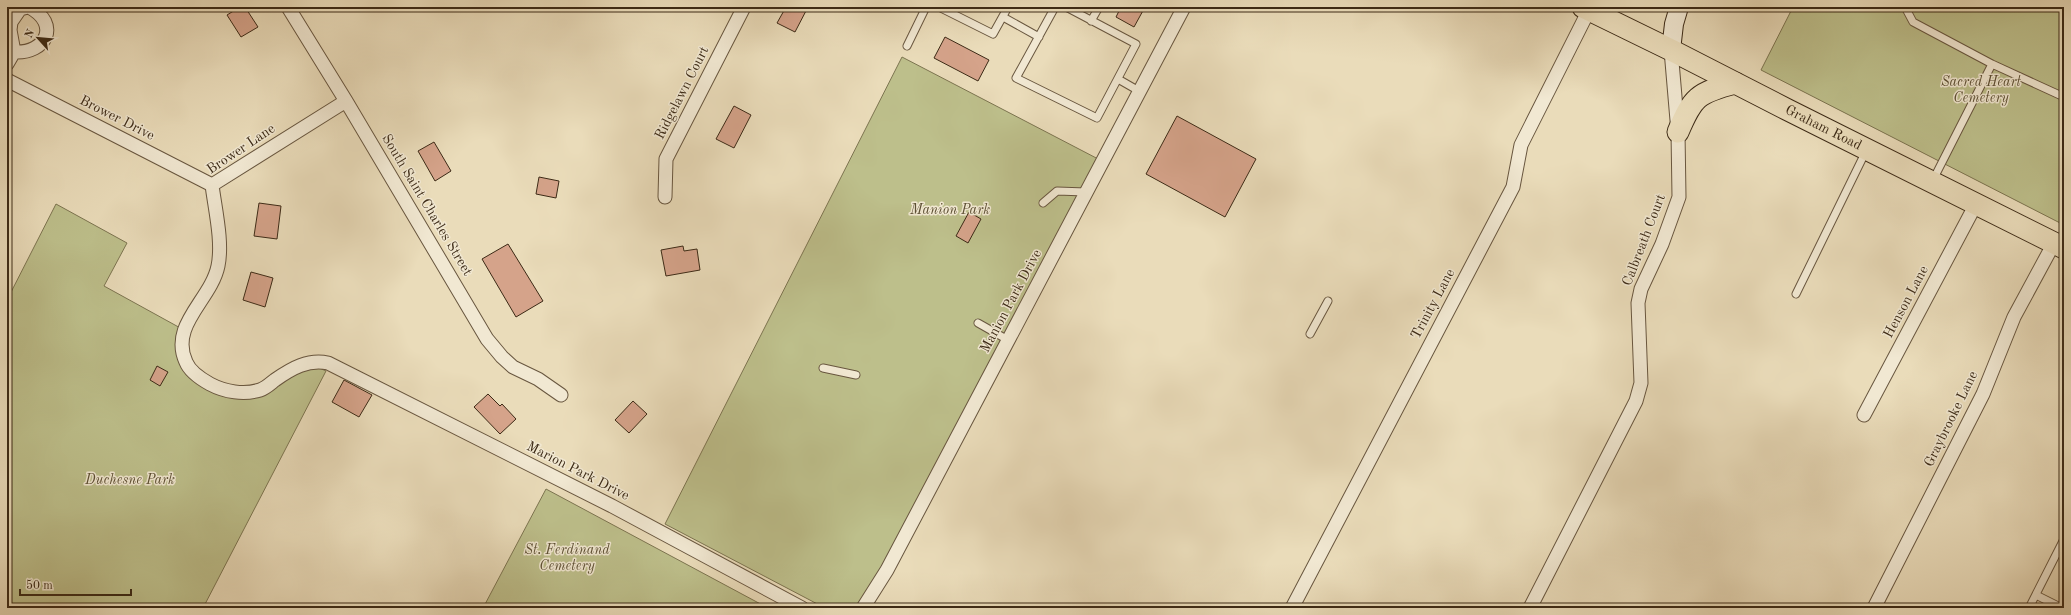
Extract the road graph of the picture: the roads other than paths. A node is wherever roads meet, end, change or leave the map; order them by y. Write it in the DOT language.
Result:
graph roads {
  1 [pos="28,7"];
  2 [pos="288,7"];
  3 [pos="744,7"];
  4 [pos="926,7"];
  5 [pos="939,7"];
  6 [pos="1008,7"];
  7 [pos="1055,7"];
  8 [pos="1066,7"];
  9 [pos="1099,7"];
  10 [pos="1184,7"];
  11 [pos="1679,7"];
  12 [pos="1905,7"];
  13 [pos="1586,8"];
  14 [pos="1003,17"];
  15 [pos="1091,21"];
  16 [pos="1039,37"];
  17 [pos="907,46"];
  18 [pos="1672,50"];
  19 [pos="14,52"];
  20 [pos="7,64"];
  21 [pos="1992,64"];
  22 [pos="1118,79"];
  23 [pos="7,80"];
  24 [pos="1735,83"];
  25 [pos="1140,91"];
  26 [pos="2064,97"];
  27 [pos="346,101"];
  28 [pos="1678,132"];
  29 [pos="1867,149"];
  30 [pos="1932,182"];
  31 [pos="212,185"];
  32 [pos="1086,192"];
  33 [pos="665,198"];
  34 [pos="1043,203"];
  35 [pos="1976,204"];
  36 [pos="2059,246"];
  37 [pos="1796,294"];
  38 [pos="1328,301"];
  39 [pos="978,323"];
  40 [pos="1310,334"];
  41 [pos="1008,340"];
  42 [pos="338,368"];
  43 [pos="823,368"];
  44 [pos="856,375"];
  45 [pos="561,395"];
  46 [pos="1864,415"];
  47 [pos="2064,539"];
  48 [pos="2036,595"];
  49 [pos="802,608"];
  50 [pos="863,608"];
  51 [pos="1292,608"];
  52 [pos="1530,608"];
  53 [pos="1874,608"];
  54 [pos="2029,608"];
  55 [pos="2062,608"];
  1 -- 19 [label="street"];
  1 -- 19 [label="street"];
  2 -- 27 [label="street, South Saint Charles Street"];
  3 -- 33 [label="street, Ridgelawn Court"];
  4 -- 17 [label="lane"];
  5 -- 14 [label="lane"];
  6 -- 14 [label="lane"];
  7 -- 16 [label="lane"];
  8 -- 15 [label="lane"];
  9 -- 15 [label="lane"];
  10 -- 25 [label="street, Manion Park Drive"];
  11 -- 18 [label="street"];
  12 -- 21 [label="lane"];
  13 -- 18 [label="main road, Graham Road"];
  13 -- 51 [label="street, Trinity Lane"];
  14 -- 16 [label="lane"];
  15 -- 22 [label="lane"];
  16 -- 22 [label="lane"];
  18 -- 24 [label="main road, Graham Road"];
  18 -- 28 [label="street, Calbreath Court"];
  19 -- 20 [label="street"];
  21 -- 26 [label="lane"];
  21 -- 30 [label="lane"];
  22 -- 25 [label="lane"];
  23 -- 31 [label="street, Brower Drive"];
  24 -- 28 [label="main road"];
  24 -- 29 [label="main road, Graham Road"];
  25 -- 32 [label="street, Manion Park Drive"];
  27 -- 31 [label="street, Brower Lane"];
  27 -- 45 [label="street, South Saint Charles Street"];
  28 -- 52 [label="street, Calbreath Court"];
  29 -- 30 [label="main road, Graham Road"];
  29 -- 37 [label="lane"];
  30 -- 35 [label="main road, Graham Road"];
  31 -- 42 [label="street, Brower Lane"];
  32 -- 34 [label="lane"];
  32 -- 41 [label="street, Manion Park Drive"];
  35 -- 36 [label="main road, Graham Road"];
  35 -- 46 [label="street, Henson Lane"];
  36 -- 53 [label="street, Graybrooke Lane"];
  38 -- 40 [label="lane"];
  39 -- 41 [label="lane"];
  41 -- 50 [label="street, Manion Park Drive"];
  42 -- 49 [label="street, Marion Park Drive"];
  43 -- 44 [label="lane"];
  47 -- 48 [label="lane"];
  48 -- 54 [label="lane"];
  48 -- 55 [label="lane"];
}
